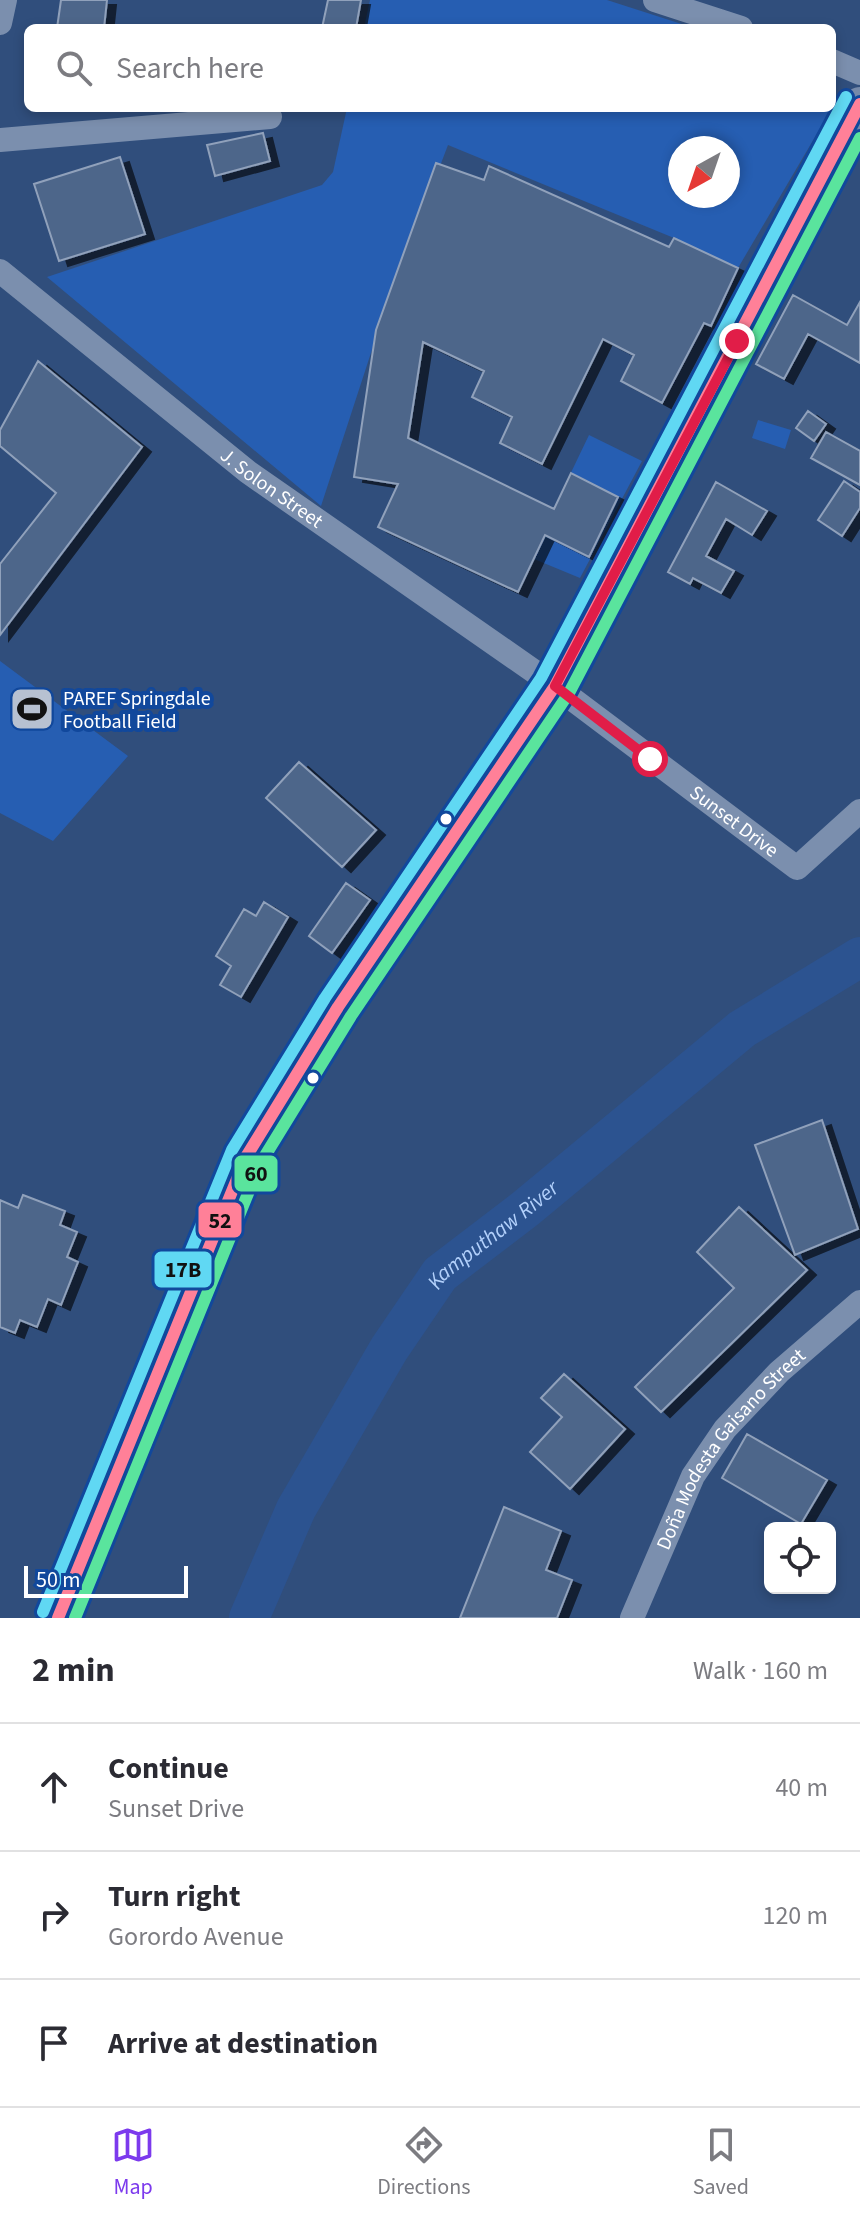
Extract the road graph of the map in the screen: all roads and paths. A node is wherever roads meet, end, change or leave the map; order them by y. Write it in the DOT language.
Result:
graph roads {
  1 [pos="5,0"];
  2 [pos="655,0"];
  3 [pos="0,23"];
  4 [pos="729,24"];
  5 [pos="836,63"];
  6 [pos="860,73"];
  7 [pos="860,104"];
  8 [pos="270,117"];
  9 [pos="0,140"];
  10 [pos="0,271"];
  11 [pos="555,686"];
  12 [pos="860,811"];
  13 [pos="860,1302"];
  14 [pos="58,1618"];
  15 [pos="632,1618"];
  1 -- 3 [label="street"];
  2 -- 4 [label="street"];
  5 -- 6 [label="street"];
  7 -- 11 [label="main road"];
  8 -- 9 [label="street"];
  10 -- 11 [label="street, J. Solon Street"];
  11 -- 12 [label="street, Sunset Drive"];
  11 -- 14 [label="main road"];
  13 -- 15 [label="street, Doña Modesta Gaisano Street"];
}
